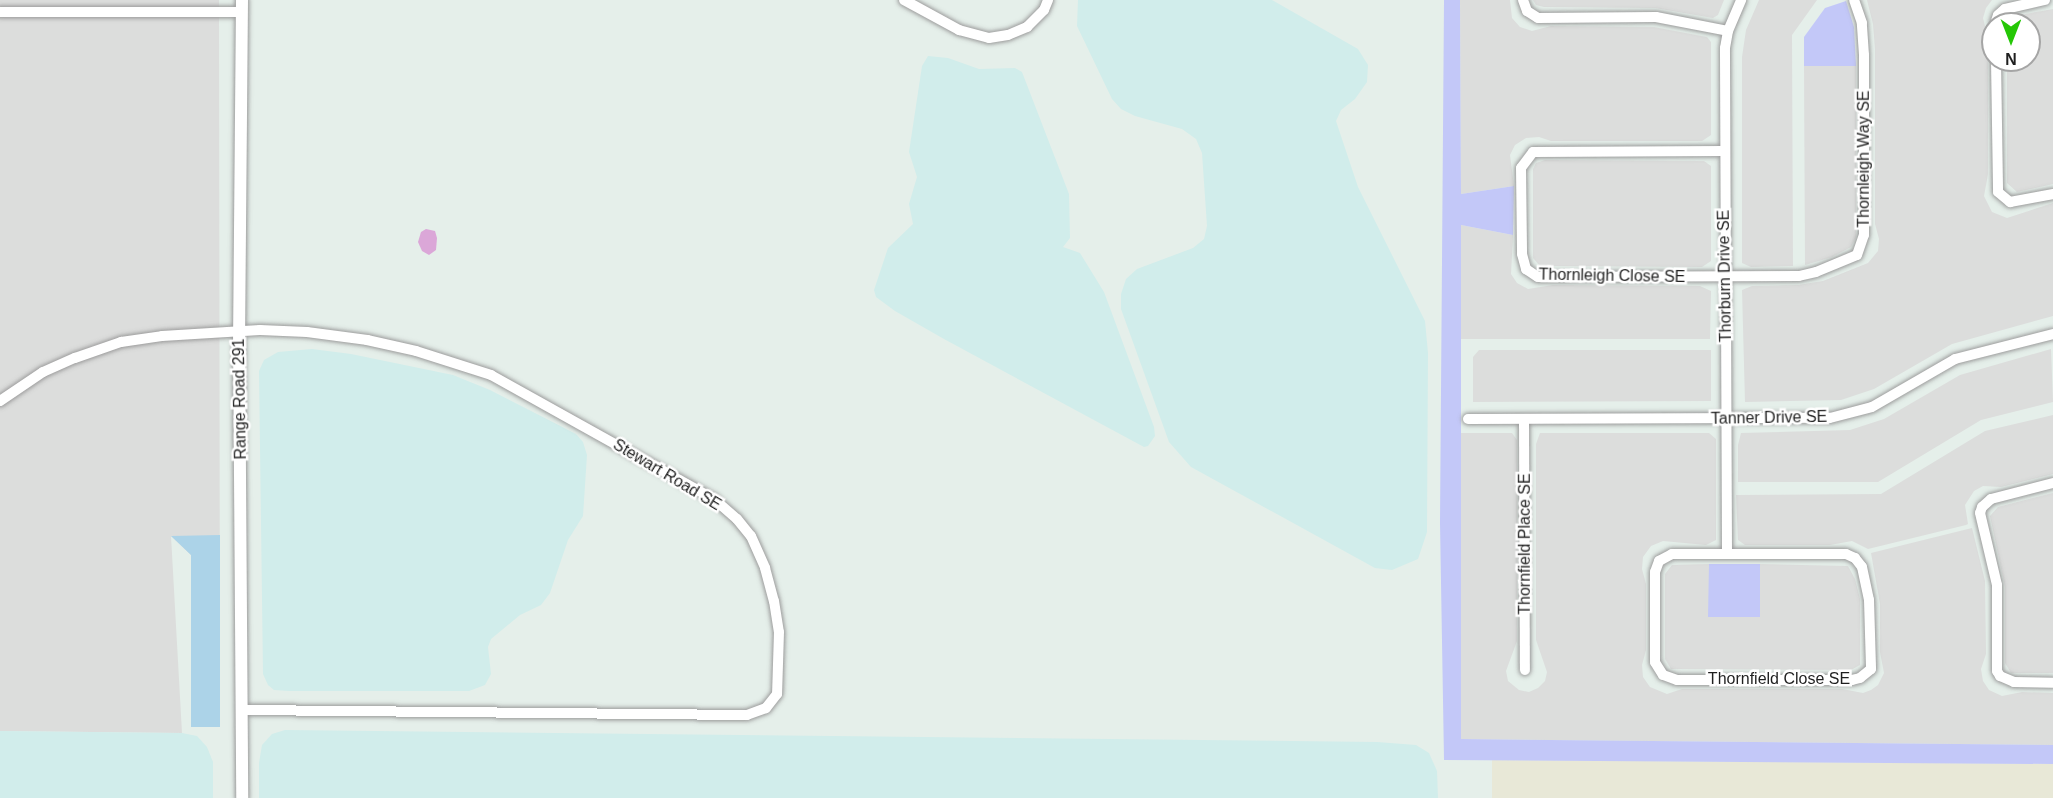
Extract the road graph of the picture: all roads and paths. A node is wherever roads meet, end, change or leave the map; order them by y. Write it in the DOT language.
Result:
graph roads {
  1 [pos="904,0"];
  2 [pos="1048,0"];
  3 [pos="1522,0"];
  4 [pos="1741,0"];
  5 [pos="1854,0"];
  6 [pos="2045,0"];
  7 [pos="242,6"];
  8 [pos="0,12"];
  9 [pos="2002,12"];
  10 [pos="1728,30"];
  11 [pos="1996,72"];
  12 [pos="1724,151"];
  13 [pos="2053,194"];
  14 [pos="1726,277"];
  15 [pos="239,331"];
  16 [pos="2053,334"];
  17 [pos="0,400"];
  18 [pos="1468,419"];
  19 [pos="1524,419"];
  20 [pos="1726,419"];
  21 [pos="2053,483"];
  22 [pos="1727,554"];
  23 [pos="1525,670"];
  24 [pos="2053,683"];
  25 [pos="242,710"];
  26 [pos="242,798"];
  1 -- 2 [label="street"];
  3 -- 10 [label="street"];
  4 -- 10 [label="street, Thorburn Drive SE"];
  5 -- 14 [label="street, Thornleigh Way SE"];
  6 -- 9 [label="street"];
  7 -- 8 [label="street"];
  7 -- 15 [label="street, Range Road 291"];
  10 -- 12 [label="street, Thorburn Drive SE"];
  11 -- 13 [label="street"];
  12 -- 14 [label="street, Thorburn Drive SE"];
  12 -- 14 [label="street, Thornleigh Close SE"];
  14 -- 20 [label="street, Thorburn Drive SE"];
  15 -- 17 [label="street, Stewart Road SE"];
  15 -- 25 [label="street, Range Road 291"];
  15 -- 25 [label="street, Stewart Road SE"];
  16 -- 20 [label="street, Tanner Drive SE"];
  18 -- 19 [label="street, Tanner Drive SE"];
  19 -- 20 [label="street, Tanner Drive SE"];
  19 -- 23 [label="street, Thornfield Place SE"];
  20 -- 22 [label="street, Thorburn Drive SE"];
  21 -- 24 [label="street"];
  22 -- 22 [label="street, Thornfield Close SE"];
  25 -- 26 [label="street, Range Road 291"];
}
